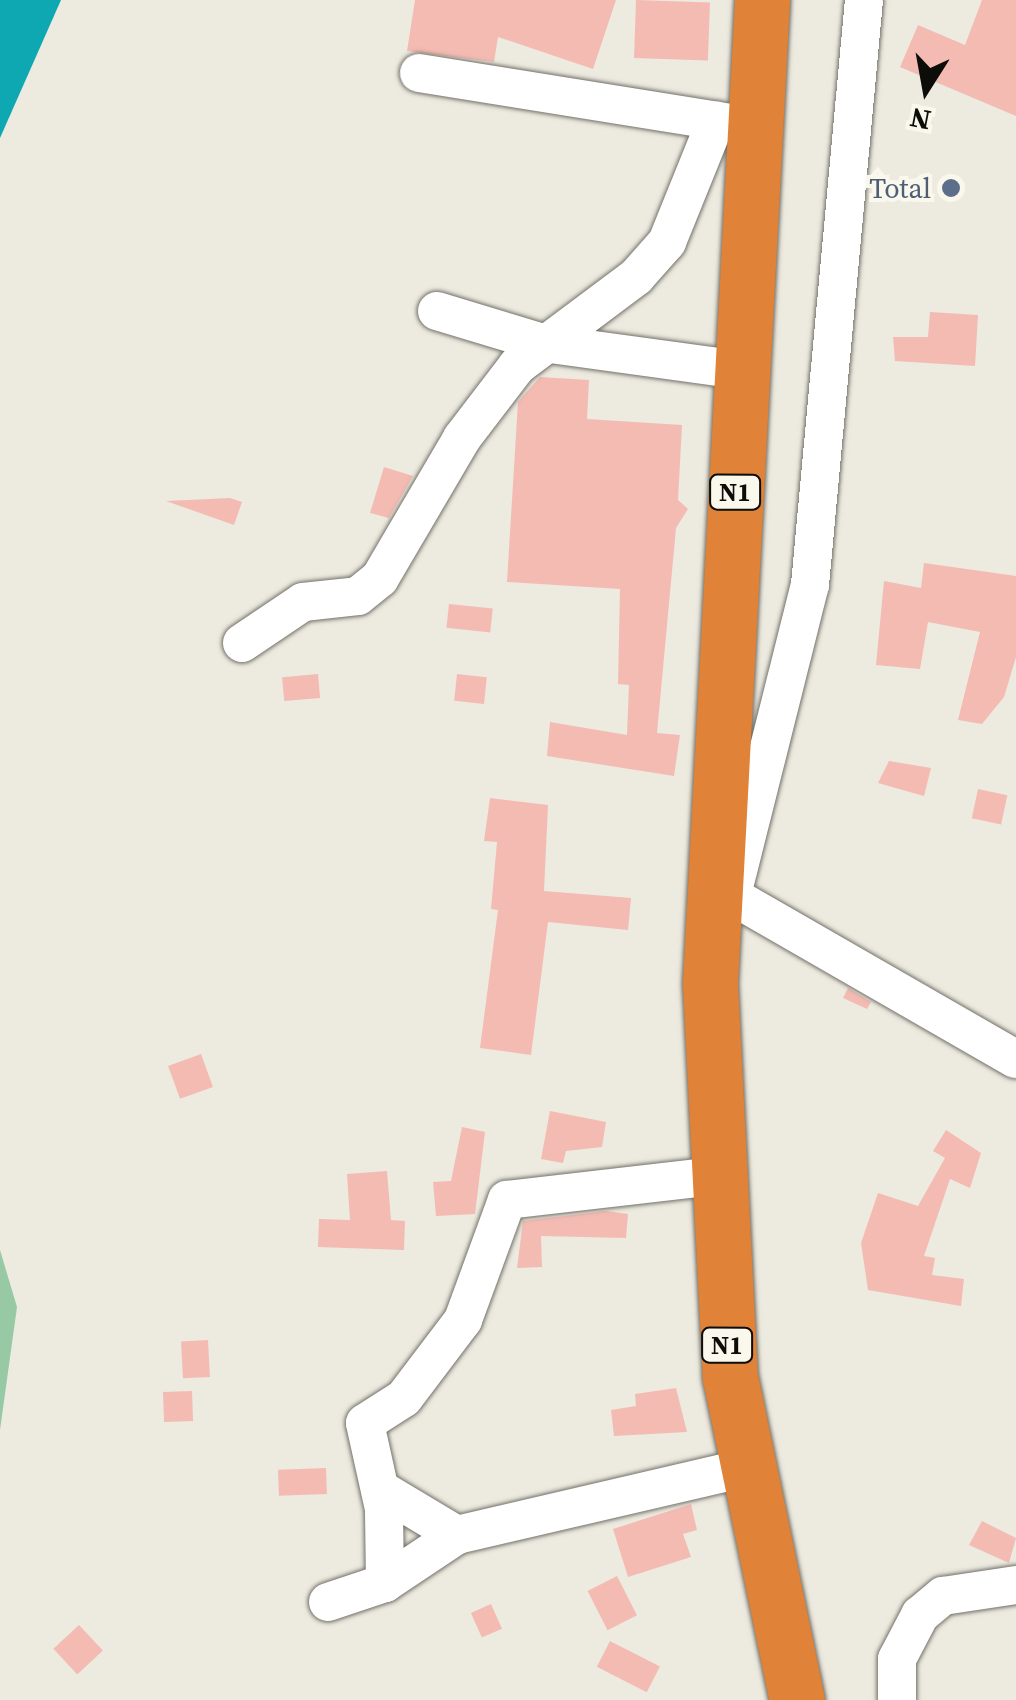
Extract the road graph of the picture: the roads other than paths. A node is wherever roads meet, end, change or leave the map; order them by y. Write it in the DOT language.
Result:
graph roads {
  1 [pos="762,0"];
  2 [pos="864,0"];
  3 [pos="419,72"];
  4 [pos="735,124"];
  5 [pos="437,311"];
  6 [pos="543,343"];
  7 [pos="741,370"];
  8 [pos="242,643"];
  9 [pos="732,896"];
  10 [pos="710,984"];
  11 [pos="1016,1059"];
  12 [pos="715,1176"];
  13 [pos="746,1468"];
  14 [pos="380,1489"];
  15 [pos="456,1535"];
  16 [pos="385,1584"];
  17 [pos="1016,1585"];
  18 [pos="328,1602"];
  19 [pos="797,1700"];
  20 [pos="897,1700"];
  1 -- 4 [label="highway, N1"];
  2 -- 9 [label="street"];
  3 -- 4 [label="street"];
  4 -- 6 [label="street"];
  4 -- 7 [label="highway, N1"];
  5 -- 6 [label="street"];
  6 -- 7 [label="street"];
  6 -- 8 [label="street"];
  7 -- 10 [label="highway, N1"];
  9 -- 10 [label="street"];
  9 -- 11 [label="street"];
  10 -- 12 [label="highway, N1"];
  12 -- 13 [label="highway, N1"];
  12 -- 14 [label="street"];
  13 -- 15 [label="street"];
  13 -- 19 [label="highway, N1"];
  14 -- 15 [label="street"];
  14 -- 16 [label="street"];
  15 -- 16 [label="street"];
  16 -- 18 [label="street"];
  17 -- 20 [label="street"];
}
